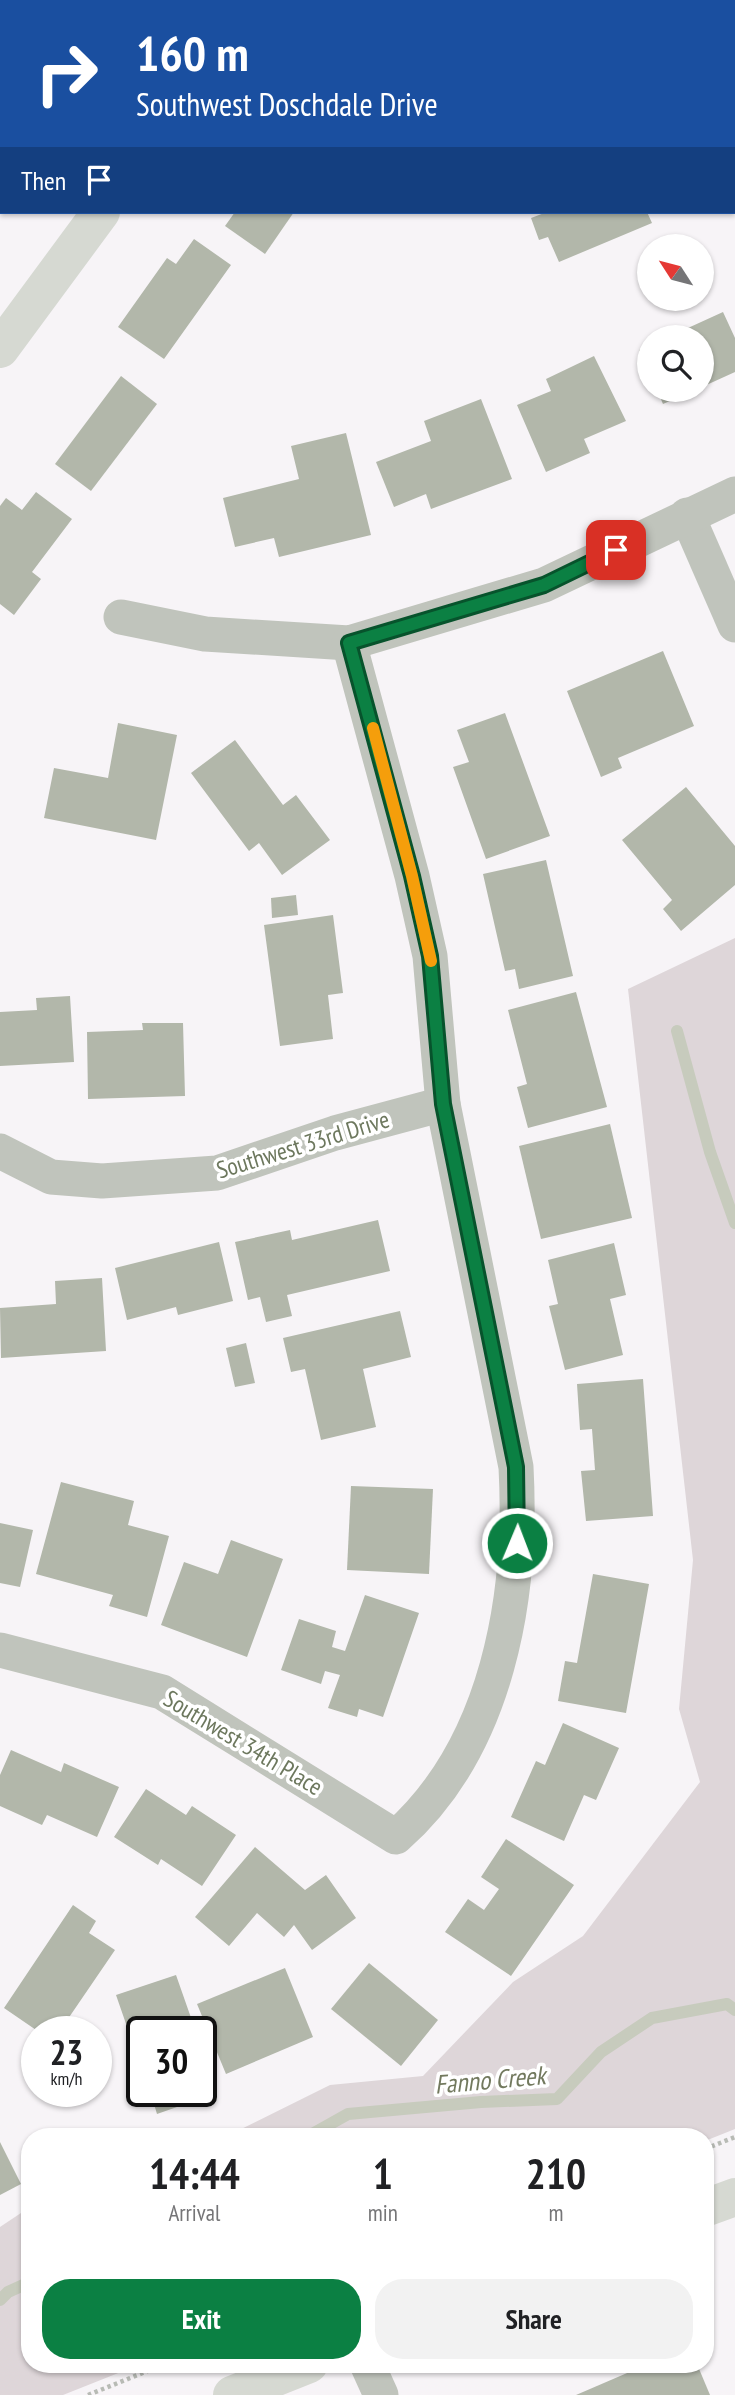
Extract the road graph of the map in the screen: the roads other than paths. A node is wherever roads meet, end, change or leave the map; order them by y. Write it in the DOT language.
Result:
graph roads {
  1 [pos="100,214"];
  2 [pos="0,349"];
  3 [pos="735,494"];
  4 [pos="687,515"];
  5 [pos="121,617"];
  6 [pos="735,625"];
  7 [pos="349,643"];
  8 [pos="443,1104"];
  9 [pos="0,1151"];
  10 [pos="0,1650"];
  11 [pos="735,2196"];
  12 [pos="714,2204"];
  13 [pos="287,2373"];
  14 [pos="372,2373"];
  15 [pos="232,2395"];
  16 [pos="381,2395"];
  1 -- 2 [label="street"];
  3 -- 4 [label="street"];
  4 -- 6 [label="street"];
  4 -- 7 [label="street"];
  5 -- 7 [label="street"];
  7 -- 8 [label="street"];
  8 -- 9 [label="street, Southwest 33rd Drive"];
  8 -- 10 [label="street, Southwest 34th Place"];
  11 -- 12 [label="street"];
  13 -- 15 [label="street"];
  14 -- 16 [label="street"];
}
